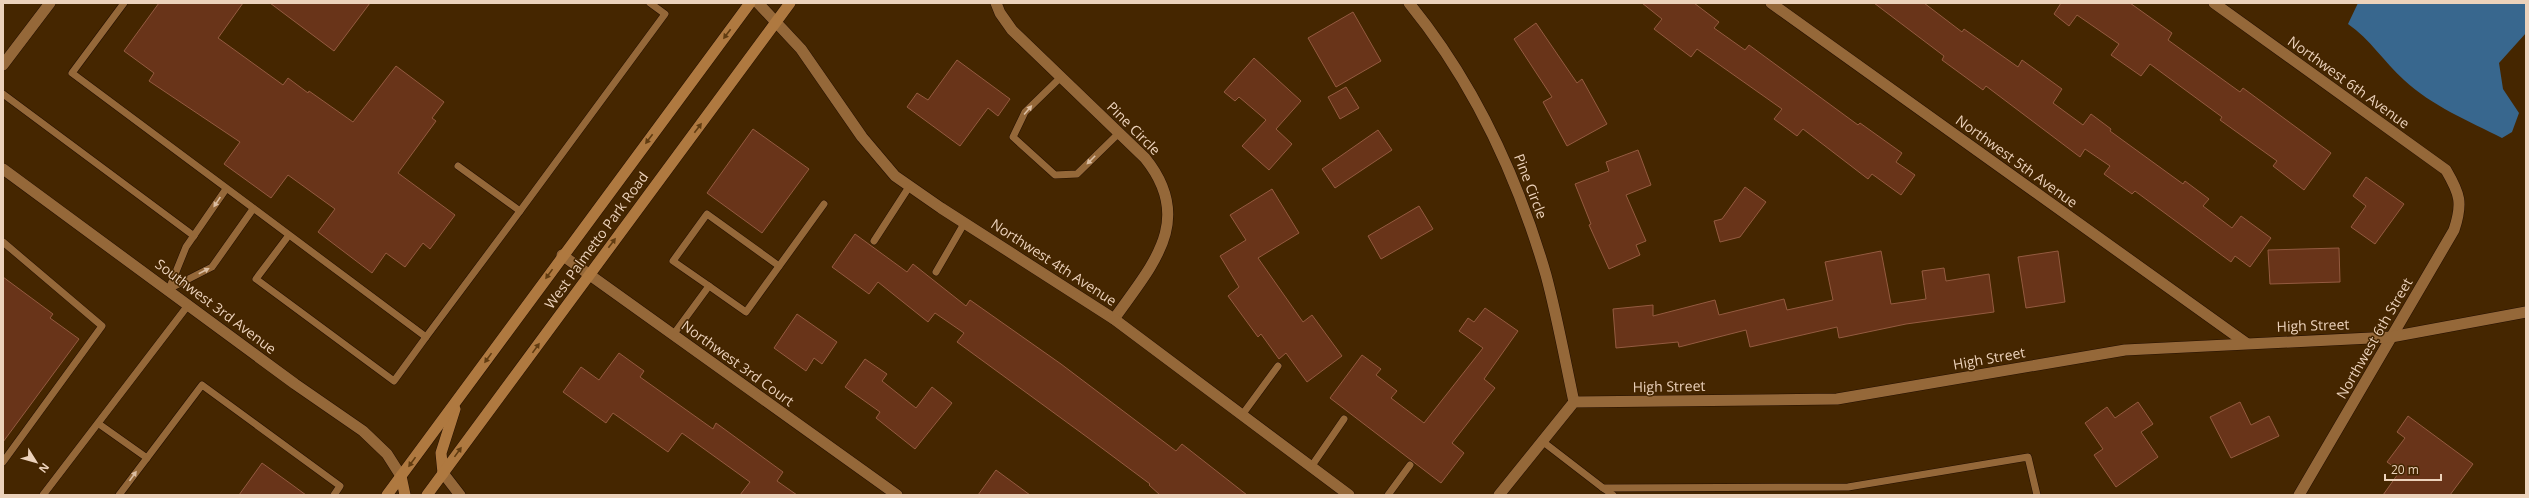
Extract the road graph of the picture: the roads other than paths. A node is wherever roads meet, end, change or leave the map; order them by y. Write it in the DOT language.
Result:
graph roads {
  1 [pos="50,3"];
  2 [pos="124,3"];
  3 [pos="650,3"];
  4 [pos="750,3"];
  5 [pos="758,3"];
  6 [pos="790,3"];
  7 [pos="996,3"];
  8 [pos="1409,3"];
  9 [pos="1772,3"];
  10 [pos="2214,3"];
  11 [pos="776,22"];
  12 [pos="3,66"];
  13 [pos="1061,78"];
  14 [pos="3,94"];
  15 [pos="1119,133"];
  16 [pos="458,166"];
  17 [pos="3,169"];
  18 [pos="909,187"];
  19 [pos="226,189"];
  20 [pos="2458,192"];
  21 [pos="824,204"];
  22 [pos="253,210"];
  23 [pos="520,211"];
  24 [pos="965,222"];
  25 [pos="289,235"];
  26 [pos="194,236"];
  27 [pos="874,241"];
  28 [pos="3,242"];
  29 [pos="562,255"];
  30 [pos="779,266"];
  31 [pos="936,272"];
  32 [pos="589,275"];
  33 [pos="709,286"];
  34 [pos="169,289"];
  35 [pos="189,304"];
  36 [pos="2526,312"];
  37 [pos="1114,319"];
  38 [pos="673,335"];
  39 [pos="426,337"];
  40 [pos="2391,337"];
  41 [pos="2246,342"];
  42 [pos="1278,366"];
  43 [pos="460,397"];
  44 [pos="1574,402"];
  45 [pos="1242,415"];
  46 [pos="1344,419"];
  47 [pos="99,424"];
  48 [pos="1542,441"];
  49 [pos="147,458"];
  50 [pos="3,462"];
  51 [pos="1311,466"];
  52 [pos="1410,466"];
  53 [pos="443,473"];
  54 [pos="401,476"];
  55 [pos="1603,488"];
  56 [pos="43,495"];
  57 [pos="119,495"];
  58 [pos="334,495"];
  59 [pos="387,495"];
  60 [pos="405,495"];
  61 [pos="427,495"];
  62 [pos="460,495"];
  63 [pos="897,495"];
  64 [pos="1350,495"];
  65 [pos="1388,495"];
  66 [pos="1499,495"];
  67 [pos="1613,495"];
  68 [pos="2037,495"];
  69 [pos="2299,495"];
  1 -- 12 [label="street"];
  2 -- 19 [label="lane"];
  3 -- 23 [label="lane"];
  4 -- 29 [label="main road, West Palmetto Park Road, one-way"];
  5 -- 11 [label="street, Northwest 4th Avenue"];
  6 -- 11 [label="main road, West Palmetto Park Road"];
  7 -- 13 [label="street, Pine Circle"];
  8 -- 44 [label="street, Pine Circle"];
  9 -- 41 [label="street, Northwest 5th Avenue"];
  10 -- 20 [label="street, Northwest 6th Avenue"];
  11 -- 18 [label="street, Northwest 4th Avenue"];
  32 -- 11 [label="main road, West Palmetto Park Road, one-way"];
  13 -- 15 [label="street, Pine Circle"];
  15 -- 13 [label="lane, one-way"];
  14 -- 26 [label="lane"];
  15 -- 37 [label="street, Pine Circle"];
  16 -- 23 [label="lane"];
  17 -- 34 [label="street, Southwest 3rd Avenue"];
  18 -- 24 [label="street, Northwest 4th Avenue"];
  18 -- 27 [label="lane"];
  19 -- 22 [label="lane"];
  19 -- 26 [label="lane, one-way"];
  20 -- 40 [label="street, Northwest 6th Street"];
  21 -- 30 [label="lane"];
  22 -- 25 [label="lane"];
  34 -- 22 [label="lane, one-way"];
  23 -- 39 [label="lane"];
  24 -- 31 [label="lane"];
  24 -- 37 [label="street, Northwest 4th Avenue"];
  25 -- 39 [label="lane"];
  25 -- 39 [label="lane"];
  26 -- 34 [label="lane"];
  28 -- 50 [label="lane"];
  29 -- 32 [label="street, Northwest 3rd Court"];
  29 -- 43 [label="main road, West Palmetto Park Road, one-way"];
  30 -- 33 [label="lane"];
  30 -- 33 [label="lane"];
  32 -- 38 [label="street, Northwest 3rd Court"];
  53 -- 32 [label="main road, West Palmetto Park Road, one-way"];
  33 -- 38 [label="lane"];
  34 -- 35 [label="street, Southwest 3rd Avenue"];
  35 -- 47 [label="lane"];
  35 -- 54 [label="street, Southwest 3rd Avenue"];
  36 -- 40 [label="street, High Street"];
  37 -- 45 [label="street, Northwest 4th Avenue"];
  38 -- 63 [label="street, Northwest 3rd Court"];
  40 -- 41 [label="street, High Street"];
  40 -- 69 [label="street, Northwest 6th Street"];
  41 -- 44 [label="street, High Street"];
  42 -- 45 [label="lane"];
  43 -- 53 [label="main road"];
  43 -- 54 [label="main road, West Palmetto Park Road, one-way"];
  44 -- 48 [label="street"];
  45 -- 51 [label="street, Northwest 4th Avenue"];
  46 -- 51 [label="lane"];
  47 -- 49 [label="lane"];
  47 -- 56 [label="lane"];
  48 -- 55 [label="lane"];
  48 -- 66 [label="street"];
  57 -- 49 [label="lane, one-way"];
  49 -- 58 [label="lane"];
  51 -- 64 [label="street, Northwest 4th Avenue"];
  52 -- 65 [label="lane"];
  53 -- 61 [label="main road, West Palmetto Park Road"];
  53 -- 62 [label="street"];
  54 -- 59 [label="main road, West Palmetto Park Road"];
  54 -- 60 [label="main road"];
  55 -- 67 [label="lane"];
  55 -- 68 [label="lane"];
}
